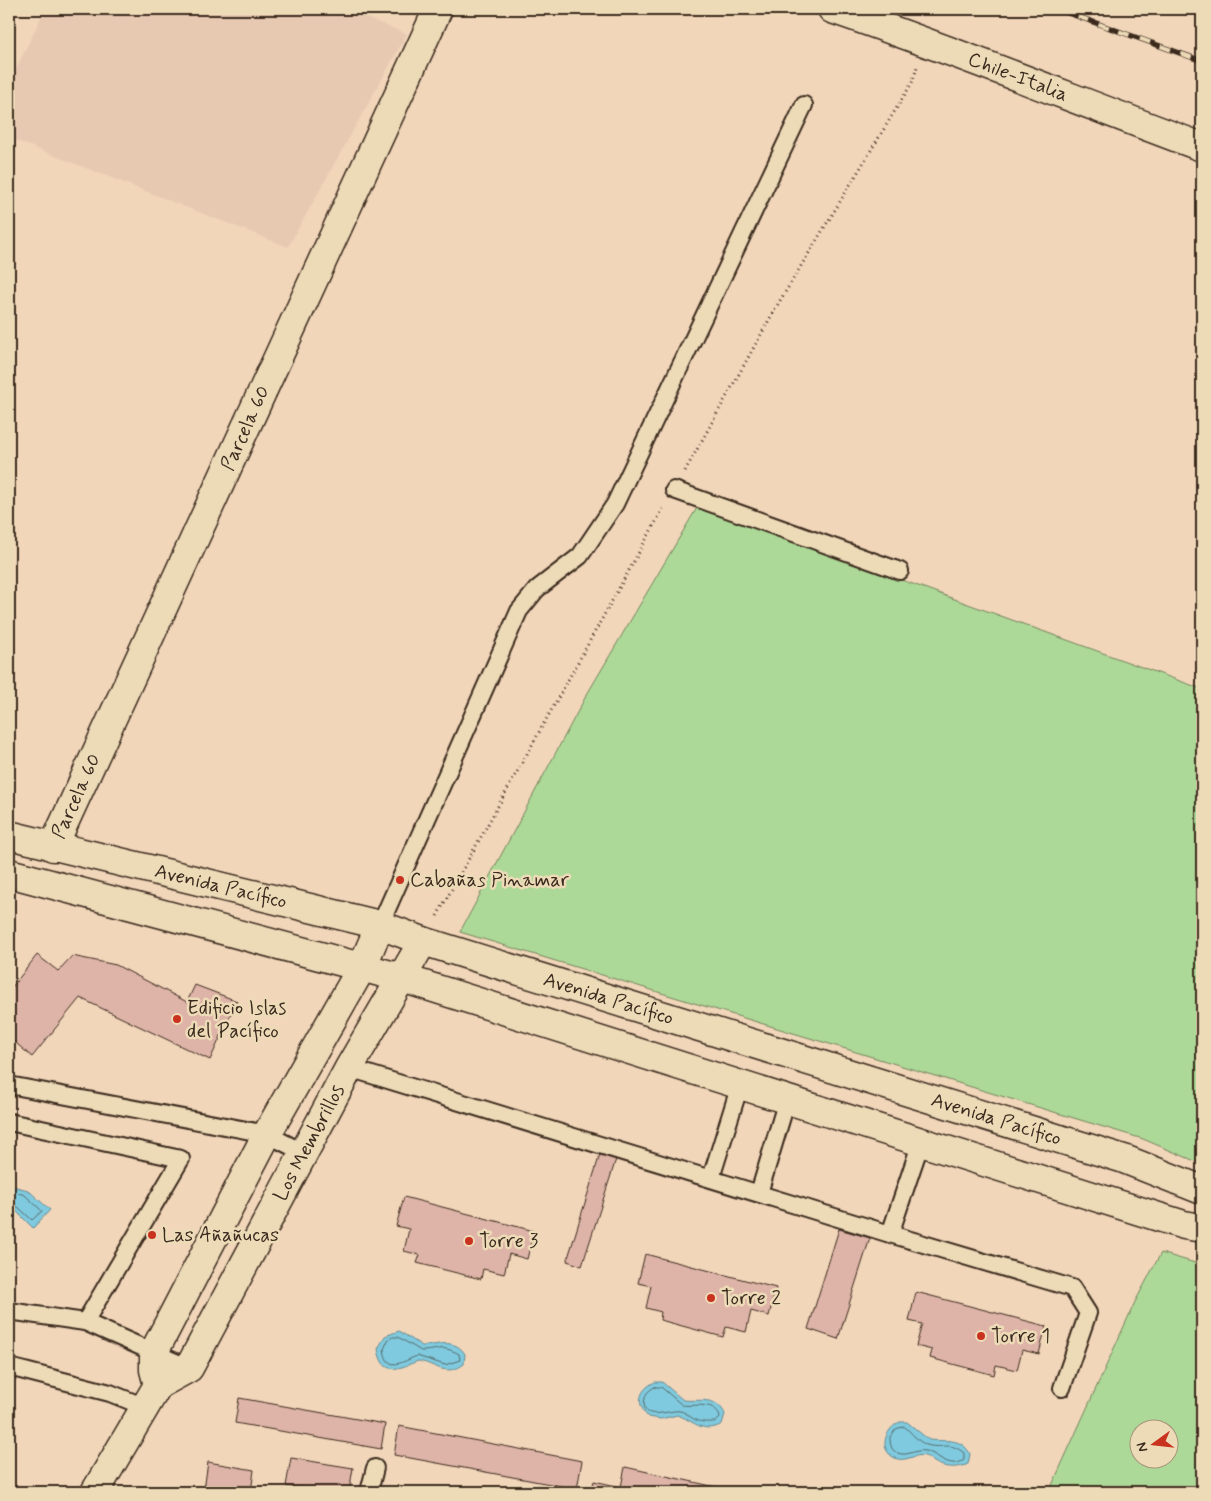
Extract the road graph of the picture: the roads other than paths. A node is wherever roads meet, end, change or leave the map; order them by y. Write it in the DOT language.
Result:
graph roads {
  1 [pos="438,9"];
  2 [pos="832,9"];
  3 [pos="804,105"];
  4 [pos="1202,147"];
  5 [pos="674,490"];
  6 [pos="900,572"];
  7 [pos="9,835"];
  8 [pos="53,847"];
  9 [pos="9,873"];
  10 [pos="380,925"];
  11 [pos="423,941"];
  12 [pos="362,967"];
  13 [pos="402,978"];
  14 [pos="349,1068"];
  15 [pos="9,1085"];
  16 [pos="740,1085"];
  17 [pos="787,1100"];
  18 [pos="9,1122"];
  19 [pos="267,1134"];
  20 [pos="921,1142"];
  21 [pos="304,1153"];
  22 [pos="710,1178"];
  23 [pos="1202,1190"];
  24 [pos="759,1193"];
  25 [pos="1202,1228"];
  26 [pos="890,1234"];
  27 [pos="9,1311"];
  28 [pos="85,1322"];
  29 [pos="154,1352"];
  30 [pos="9,1367"];
  31 [pos="189,1368"];
  32 [pos="1062,1388"];
  33 [pos="151,1396"];
  34 [pos="375,1468"];
  35 [pos="95,1492"];
  36 [pos="369,1492"];
  1 -- 8 [label="street, Parcela 60"];
  2 -- 4 [label="street, Chile-Italia"];
  3 -- 10 [label="lane"];
  5 -- 6 [label="lane"];
  7 -- 8 [label="street, Avenida Pacífico"];
  8 -- 10 [label="street, Avenida Pacífico"];
  9 -- 12 [label="street, Avenida Pacífico"];
  10 -- 11 [label="street, Avenida Pacífico"];
  10 -- 12 [label="street, Los Membrillos"];
  11 -- 13 [label="street, Los Membrillos"];
  11 -- 23 [label="street, Avenida Pacífico"];
  12 -- 13 [label="street, Avenida Pacífico"];
  12 -- 19 [label="street, Los Membrillos"];
  13 -- 14 [label="street, Los Membrillos"];
  13 -- 16 [label="street, Avenida Pacífico"];
  14 -- 21 [label="street, Los Membrillos"];
  14 -- 22 [label="lane"];
  15 -- 19 [label="lane"];
  16 -- 17 [label="street, Avenida Pacífico"];
  16 -- 22 [label="lane"];
  17 -- 20 [label="street, Avenida Pacífico"];
  17 -- 24 [label="lane"];
  18 -- 28 [label="lane"];
  19 -- 21 [label="lane"];
  19 -- 29 [label="street, Los Membrillos"];
  20 -- 25 [label="street, Avenida Pacífico"];
  20 -- 26 [label="lane"];
  21 -- 31 [label="street, Los Membrillos"];
  22 -- 24 [label="lane"];
  24 -- 26 [label="lane"];
  26 -- 32 [label="lane"];
  27 -- 28 [label="lane"];
  28 -- 29 [label="lane"];
  29 -- 31 [label="lane"];
  29 -- 33 [label="street"];
  30 -- 33 [label="lane"];
  31 -- 33 [label="street"];
  33 -- 35 [label="street"];
  34 -- 36 [label="lane"];
}
